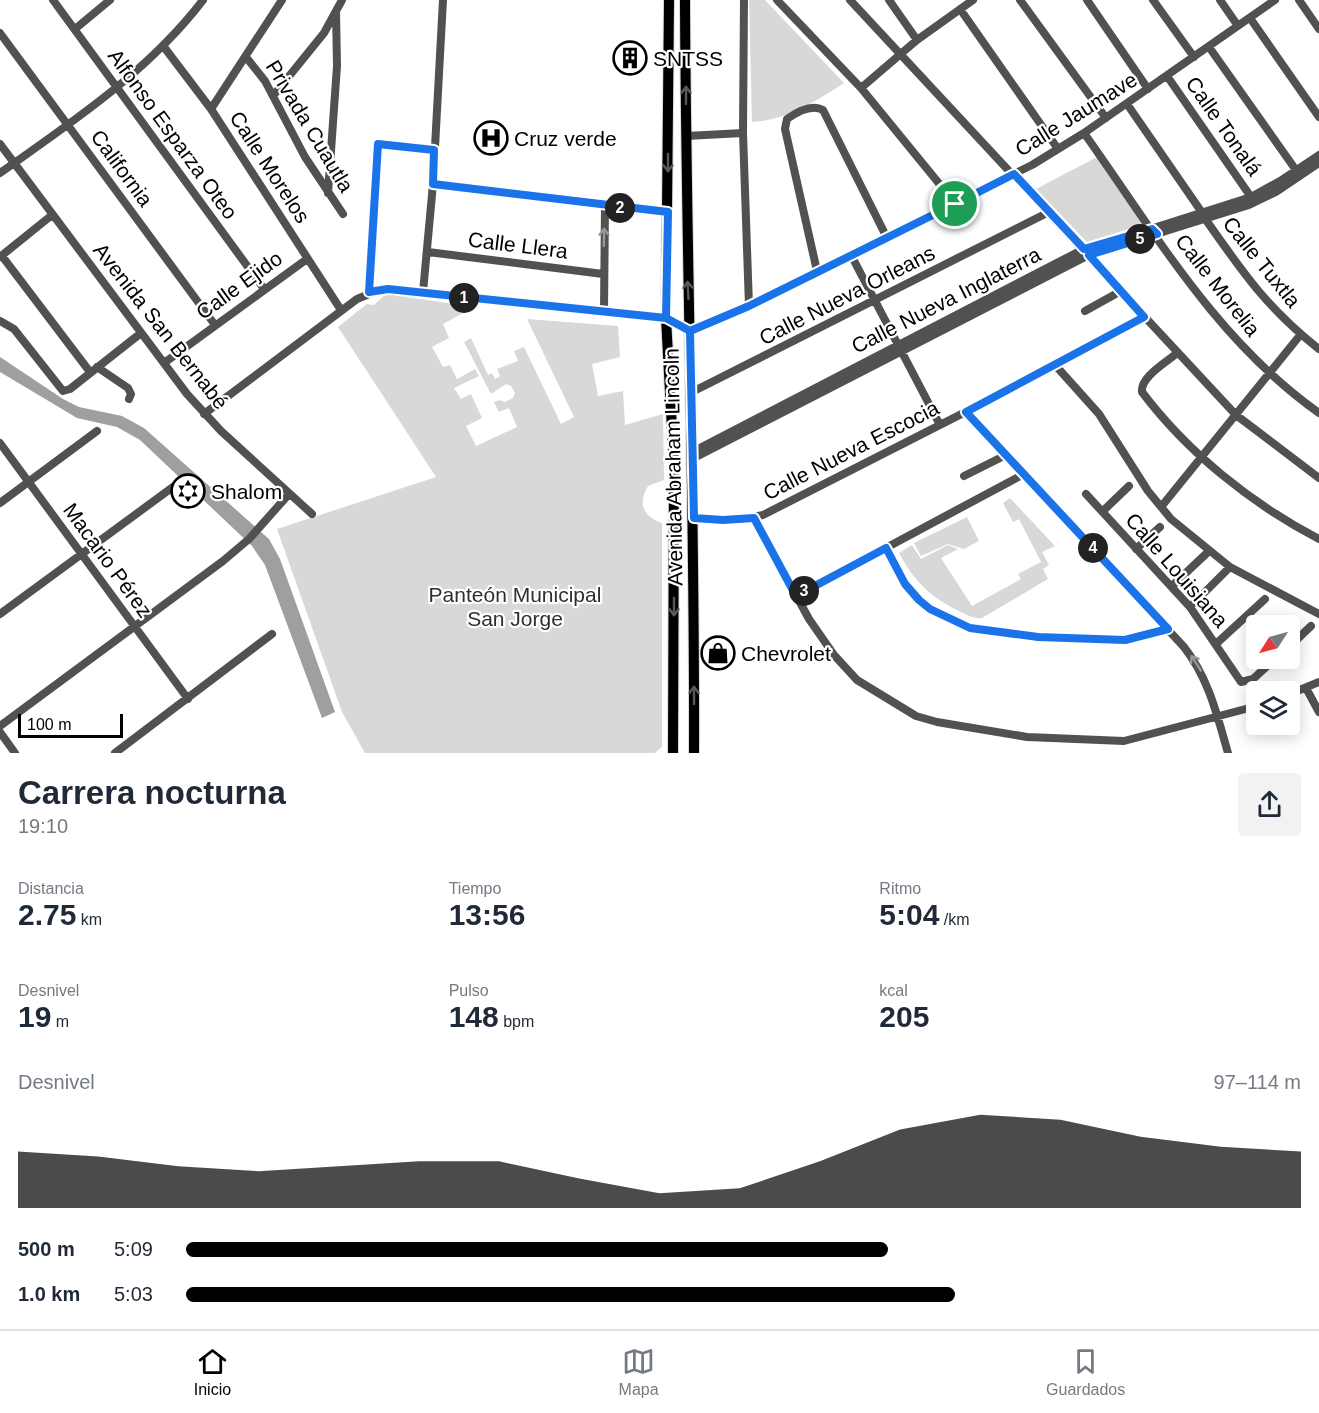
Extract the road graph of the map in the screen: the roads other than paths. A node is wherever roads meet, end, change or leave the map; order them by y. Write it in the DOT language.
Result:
graph roads {
  1 [pos="53,0"];
  2 [pos="110,0"];
  3 [pos="204,0"];
  4 [pos="282,0"];
  5 [pos="342,0"];
  6 [pos="443,0"];
  7 [pos="669,0"];
  8 [pos="685,0"];
  9 [pos="744,0"];
  10 [pos="777,0"];
  11 [pos="850,0"];
  12 [pos="889,0"];
  13 [pos="973,0"];
  14 [pos="1020,0"];
  15 [pos="1087,0"];
  16 [pos="1153,0"];
  17 [pos="1220,0"];
  18 [pos="1275,0"];
  19 [pos="1299,0"];
  20 [pos="960,9"];
  21 [pos="336,12"];
  22 [pos="1250,18"];
  23 [pos="1238,26"];
  24 [pos="75,29"];
  25 [pos="1319,29"];
  26 [pos="0,33"];
  27 [pos="917,40"];
  28 [pos="164,47"];
  29 [pos="1209,47"];
  30 [pos="900,55"];
  31 [pos="246,57"];
  32 [pos="1194,57"];
  33 [pos="1167,76"];
  34 [pos="117,87"];
  35 [pos="861,88"];
  36 [pos="1148,89"];
  37 [pos="273,96"];
  38 [pos="1126,104"];
  39 [pos="211,108"];
  40 [pos="1319,117"];
  41 [pos="1106,118"];
  42 [pos="67,123"];
  43 [pos="743,133"];
  44 [pos="1084,133"];
  45 [pos="686,136"];
  46 [pos="0,144"];
  47 [pos="1058,149"];
  48 [pos="434,150"];
  49 [pos="1319,155"];
  50 [pos="14,163"];
  51 [pos="1319,163"];
  52 [pos="0,173"];
  53 [pos="1298,173"];
  54 [pos="1014,174"];
  55 [pos="433,184"];
  56 [pos="328,193"];
  57 [pos="1251,197"];
  58 [pos="955,204"];
  59 [pos="605,206"];
  60 [pos="668,212"];
  61 [pos="1049,212"];
  62 [pos="343,214"];
  63 [pos="52,215"];
  64 [pos="1204,217"];
  65 [pos="1154,232"];
  66 [pos="887,238"];
  67 [pos="428,252"];
  68 [pos="1087,252"];
  69 [pos="851,255"];
  70 [pos="1,256"];
  71 [pos="307,259"];
  72 [pos="818,271"];
  73 [pos="603,274"];
  74 [pos="264,289"];
  75 [pos="1121,291"];
  76 [pos="369,292"];
  77 [pos="423,292"];
  78 [pos="875,301"];
  79 [pos="749,306"];
  80 [pos="341,310"];
  81 [pos="604,310"];
  82 [pos="1085,311"];
  83 [pos="1144,317"];
  84 [pos="666,318"];
  85 [pos="0,321"];
  86 [pos="215,325"];
  87 [pos="690,331"];
  88 [pos="141,333"];
  89 [pos="1301,334"];
  90 [pos="900,348"];
  91 [pos="1319,349"];
  92 [pos="1177,353"];
  93 [pos="164,363"];
  94 [pos="1056,366"];
  95 [pos="93,370"];
  96 [pos="1269,374"];
  97 [pos="692,392"];
  98 [pos="129,399"];
  99 [pos="966,412"];
  100 [pos="1319,413"];
  101 [pos="204,414"];
  102 [pos="1236,415"];
  103 [pos="940,425"];
  104 [pos="97,431"];
  105 [pos="0,443"];
  106 [pos="694,454"];
  107 [pos="1006,455"];
  108 [pos="1203,458"];
  109 [pos="1024,474"];
  110 [pos="964,476"];
  111 [pos="1319,478"];
  112 [pos="29,482"];
  113 [pos="177,484"];
  114 [pos="1129,486"];
  115 [pos="289,494"];
  116 [pos="1086,494"];
  117 [pos="0,503"];
  118 [pos="1161,507"];
  119 [pos="1103,511"];
  120 [pos="312,514"];
  121 [pos="694,518"];
  122 [pos="754,518"];
  123 [pos="1160,527"];
  124 [pos="1319,539"];
  125 [pos="886,548"];
  126 [pos="1136,549"];
  127 [pos="1208,552"];
  128 [pos="81,554"];
  129 [pos="1230,567"];
  130 [pos="1172,586"];
  131 [pos="796,596"];
  132 [pos="1265,599"];
  133 [pos="1190,607"];
  134 [pos="0,614"];
  135 [pos="1319,614"];
  136 [pos="1311,626"];
  137 [pos="135,627"];
  138 [pos="1168,629"];
  139 [pos="272,634"];
  140 [pos="1300,636"];
  141 [pos="1217,643"];
  142 [pos="1264,669"];
  143 [pos="1319,682"];
  144 [pos="1306,688"];
  145 [pos="1300,690"];
  146 [pos="188,699"];
  147 [pos="1246,709"];
  148 [pos="1319,712"];
  149 [pos="1218,717"];
  150 [pos="0,726"];
  151 [pos="0,732"];
  152 [pos="15,753"];
  153 [pos="115,753"];
  154 [pos="674,753"];
  155 [pos="694,753"];
  156 [pos="1228,753"];
  1 -- 24 [label="street, Alfonso Esparza Oteo"];
  2 -- 24 [label="street"];
  3 -- 28 [label="street"];
  4 -- 31 [label="street"];
  5 -- 21 [label="street"];
  6 -- 48 [label="street"];
  7 -- 60 [label="main road, one-way"];
  45 -- 8 [label="main road, Avenida Abraham Lincoln, one-way"];
  9 -- 43 [label="street"];
  10 -- 35 [label="street"];
  11 -- 30 [label="street"];
  12 -- 27 [label="street"];
  13 -- 20 [label="street"];
  14 -- 41 [label="street"];
  15 -- 36 [label="street"];
  16 -- 32 [label="street, Calle Tonalá"];
  17 -- 23 [label="street"];
  18 -- 22 [label="street, Calle Jaumave"];
  19 -- 25 [label="street"];
  20 -- 27 [label="street"];
  20 -- 47 [label="street"];
  21 -- 37 [label="street"];
  21 -- 56 [label="street"];
  22 -- 23 [label="street, Calle Jaumave"];
  22 -- 40 [label="street"];
  23 -- 29 [label="street, Calle Jaumave"];
  24 -- 34 [label="street, Alfonso Esparza Oteo"];
  26 -- 42 [label="street, California"];
  27 -- 30 [label="street"];
  28 -- 34 [label="street"];
  28 -- 39 [label="street, Calle Morelos"];
  29 -- 32 [label="street, Calle Jaumave"];
  29 -- 53 [label="street"];
  30 -- 35 [label="street"];
  30 -- 54 [label="street"];
  31 -- 37 [label="street, Privada Cuautla"];
  31 -- 39 [label="street"];
  32 -- 33 [label="street, Calle Jaumave"];
  33 -- 36 [label="street, Calle Jaumave"];
  33 -- 57 [label="street, Calle Tonalá"];
  34 -- 42 [label="street"];
  34 -- 74 [label="street, Alfonso Esparza Oteo"];
  35 -- 58 [label="street"];
  36 -- 38 [label="street, Calle Jaumave"];
  37 -- 56 [label="street, Privada Cuautla"];
  38 -- 41 [label="street, Calle Jaumave"];
  38 -- 64 [label="street, Calle Tuxtla"];
  39 -- 71 [label="street, Calle Morelos"];
  41 -- 44 [label="street, Calle Jaumave"];
  42 -- 50 [label="street"];
  42 -- 86 [label="street, California"];
  43 -- 45 [label="street"];
  43 -- 79 [label="street"];
  44 -- 47 [label="street, Calle Jaumave"];
  44 -- 65 [label="street, Calle Morelia"];
  87 -- 45 [label="main road, Avenida Abraham Lincoln, one-way"];
  46 -- 50 [label="street, Avenida San Bernabé"];
  47 -- 54 [label="street, Calle Jaumave"];
  48 -- 55 [label="street"];
  48 -- 76 [label="street"];
  49 -- 53 [label="street, Calle Nueva Inglaterra"];
  50 -- 52 [label="street"];
  50 -- 63 [label="street, Avenida San Bernabé"];
  51 -- 53 [label="street, Calle Nueva Inglaterra"];
  53 -- 57 [label="street, Calle Nueva Inglaterra"];
  53 -- 64 [label="street, Calle Nueva Inglaterra"];
  54 -- 58 [label="street, Calle Jaumave"];
  54 -- 61 [label="street"];
  55 -- 59 [label="street"];
  55 -- 67 [label="street"];
  56 -- 62 [label="street, Privada Cuautla"];
  57 -- 64 [label="street, Calle Nueva Inglaterra"];
  58 -- 66 [label="street, Calle Jaumave"];
  59 -- 60 [label="street"];
  73 -- 59 [label="street, one-way"];
  60 -- 84 [label="main road"];
  61 -- 68 [label="street"];
  61 -- 78 [label="street, Calle Nueva Orleans"];
  63 -- 70 [label="street"];
  63 -- 88 [label="street, Avenida San Bernabé"];
  64 -- 65 [label="street, Calle Nueva Inglaterra"];
  64 -- 89 [label="street, Calle Tuxtla"];
  65 -- 68 [label="street, Calle Nueva Inglaterra"];
  65 -- 96 [label="street, Calle Morelia"];
  66 -- 69 [label="street, Calle Jaumave"];
  66 -- 72 [label="street"];
  67 -- 73 [label="street, Calle Llera"];
  67 -- 77 [label="street"];
  68 -- 75 [label="street"];
  68 -- 90 [label="street, Calle Nueva Inglaterra"];
  69 -- 72 [label="street, Calle Jaumave"];
  69 -- 78 [label="street"];
  70 -- 95 [label="street"];
  71 -- 74 [label="street, Calle Ejido"];
  71 -- 80 [label="street, Calle Morelos"];
  72 -- 79 [label="street, Calle Jaumave"];
  73 -- 81 [label="street"];
  74 -- 86 [label="street, Calle Ejido"];
  75 -- 82 [label="street"];
  75 -- 83 [label="street"];
  76 -- 77 [label="street"];
  76 -- 80 [label="street"];
  77 -- 81 [label="street"];
  78 -- 90 [label="street"];
  78 -- 97 [label="street, Calle Nueva Orleans"];
  79 -- 87 [label="street, Calle Jaumave"];
  80 -- 101 [label="street"];
  81 -- 84 [label="street"];
  83 -- 92 [label="street"];
  83 -- 94 [label="street, Calle Nueva Escocia"];
  84 -- 87 [label="street"];
  84 -- 154 [label="main road, one-way"];
  85 -- 95 [label="street"];
  86 -- 93 [label="street, Calle Ejido"];
  87 -- 97 [label="main road, Avenida Abraham Lincoln"];
  88 -- 93 [label="street, Avenida San Bernabé"];
  88 -- 95 [label="street"];
  89 -- 91 [label="street, Calle Tuxtla"];
  89 -- 96 [label="street"];
  90 -- 103 [label="street"];
  90 -- 106 [label="street, Calle Nueva Inglaterra"];
  92 -- 102 [label="street"];
  92 -- 108 [label="street"];
  93 -- 101 [label="street, Avenida San Bernabé"];
  94 -- 99 [label="street, Calle Nueva Escocia"];
  94 -- 118 [label="street"];
  95 -- 98 [label="street"];
  96 -- 100 [label="street, Calle Morelia"];
  96 -- 102 [label="street"];
  97 -- 106 [label="main road, Avenida Abraham Lincoln"];
  99 -- 103 [label="street, Calle Nueva Escocia"];
  99 -- 107 [label="street"];
  101 -- 115 [label="street, Avenida San Bernabé"];
  102 -- 108 [label="street"];
  102 -- 111 [label="street"];
  103 -- 122 [label="street, Calle Nueva Escocia"];
  104 -- 112 [label="street"];
  105 -- 112 [label="street, Macario Pérez"];
  106 -- 121 [label="main road, Avenida Abraham Lincoln"];
  107 -- 109 [label="street"];
  107 -- 110 [label="street"];
  108 -- 118 [label="street"];
  108 -- 124 [label="street"];
  109 -- 125 [label="street"];
  109 -- 138 [label="street"];
  112 -- 117 [label="street"];
  112 -- 128 [label="street, Macario Pérez"];
  113 -- 128 [label="street"];
  114 -- 119 [label="street"];
  115 -- 120 [label="street, Avenida San Bernabé"];
  115 -- 137 [label="street"];
  116 -- 119 [label="street, Calle Louisiana"];
  118 -- 127 [label="street"];
  119 -- 126 [label="street, Calle Louisiana"];
  121 -- 122 [label="street, Calle Nueva Escocia"];
  155 -- 121 [label="main road, Avenida Abraham Lincoln, one-way"];
  122 -- 131 [label="street"];
  123 -- 126 [label="street"];
  125 -- 131 [label="street"];
  125 -- 138 [label="street"];
  126 -- 130 [label="street, Calle Louisiana"];
  127 -- 129 [label="street"];
  127 -- 130 [label="street"];
  128 -- 134 [label="street"];
  128 -- 137 [label="street, Macario Pérez"];
  129 -- 133 [label="street"];
  129 -- 135 [label="street"];
  130 -- 133 [label="street, Calle Louisiana"];
  131 -- 149 [label="street"];
  132 -- 141 [label="street"];
  133 -- 141 [label="street, Calle Louisiana"];
  136 -- 140 [label="street"];
  137 -- 146 [label="street, Macario Pérez"];
  137 -- 150 [label="street"];
  149 -- 138 [label="street, one-way"];
  139 -- 146 [label="street"];
  141 -- 142 [label="street, Calle Louisiana"];
  143 -- 144 [label="street"];
  144 -- 145 [label="street"];
  144 -- 148 [label="street"];
  146 -- 153 [label="street"];
  147 -- 149 [label="street"];
  149 -- 156 [label="street"];
  151 -- 152 [label="street"];
}
